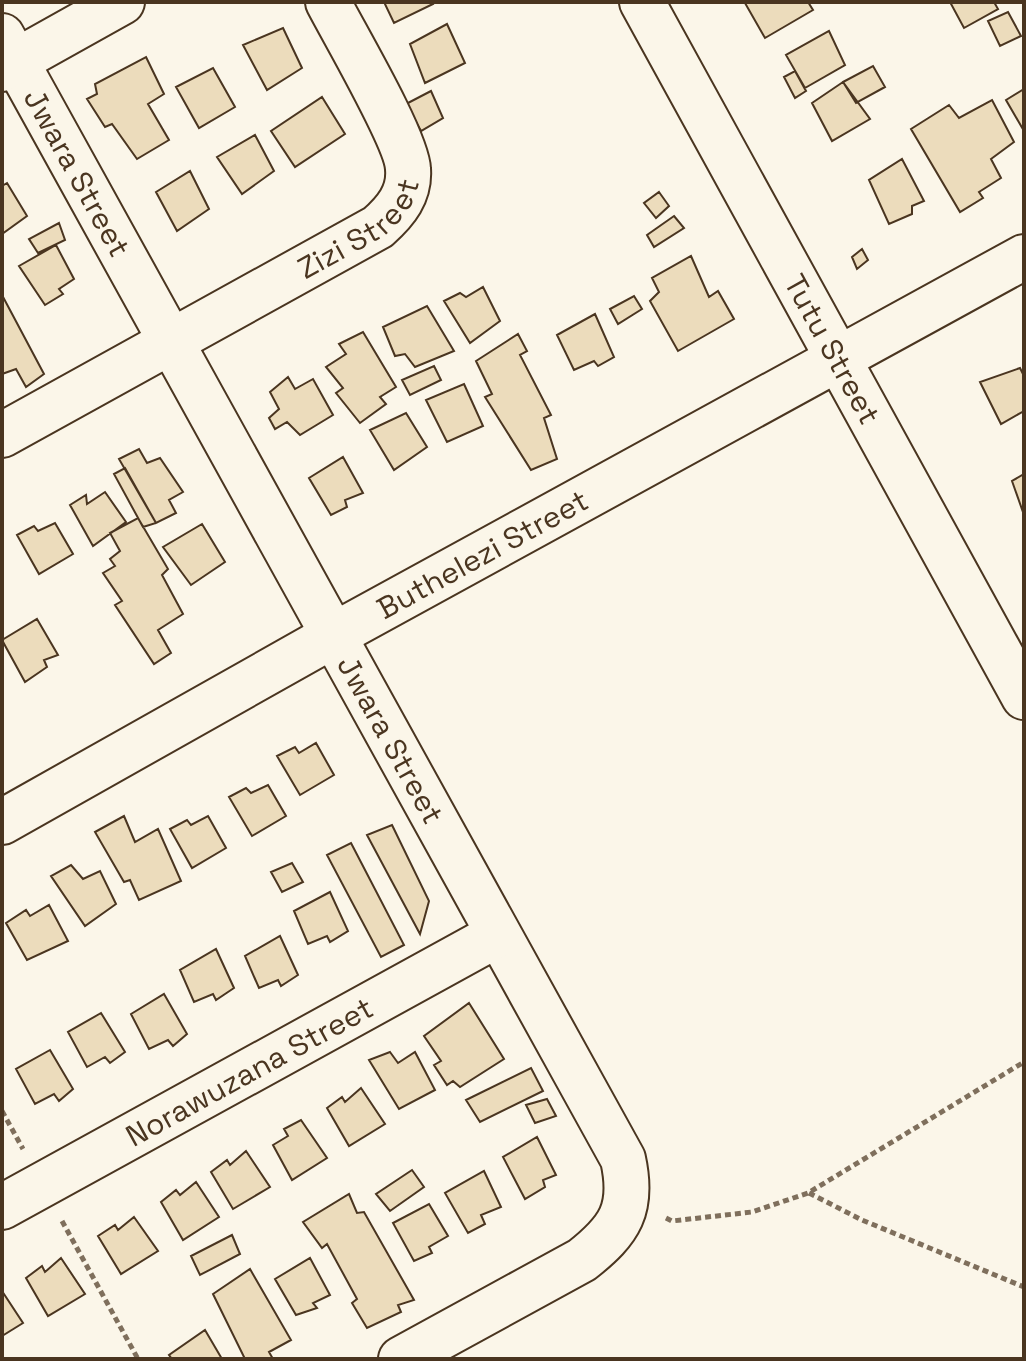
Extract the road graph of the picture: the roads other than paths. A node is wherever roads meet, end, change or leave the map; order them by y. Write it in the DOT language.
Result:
graph roads {
  1 [pos="122,2"];
  2 [pos="328,2"];
  3 [pos="642,2"];
  4 [pos="7,55"];
  5 [pos="1024,257"];
  6 [pos="169,342"];
  7 [pos="841,360"];
  8 [pos="2,435"];
  9 [pos="334,635"];
  10 [pos="1024,697"];
  11 [pos="2,822"];
  12 [pos="497,935"];
  13 [pos="2,1207"];
  14 [pos="401,1359"];
  1 -- 4 [label="street"];
  2 -- 6 [label="street, Zizi Street"];
  3 -- 7 [label="street, Tutu Street"];
  4 -- 6 [label="street, Jwara Street"];
  5 -- 7 [label="street, Buthelezi Street"];
  6 -- 8 [label="street, Zizi Street"];
  6 -- 9 [label="street, Jwara Street"];
  7 -- 9 [label="street, Buthelezi Street"];
  7 -- 10 [label="street, Tutu Street"];
  9 -- 11 [label="street, Buthelezi Street"];
  9 -- 12 [label="street, Jwara Street"];
  12 -- 13 [label="street, Norawuzana Street"];
  12 -- 14 [label="street, Jwara Street"];
}
